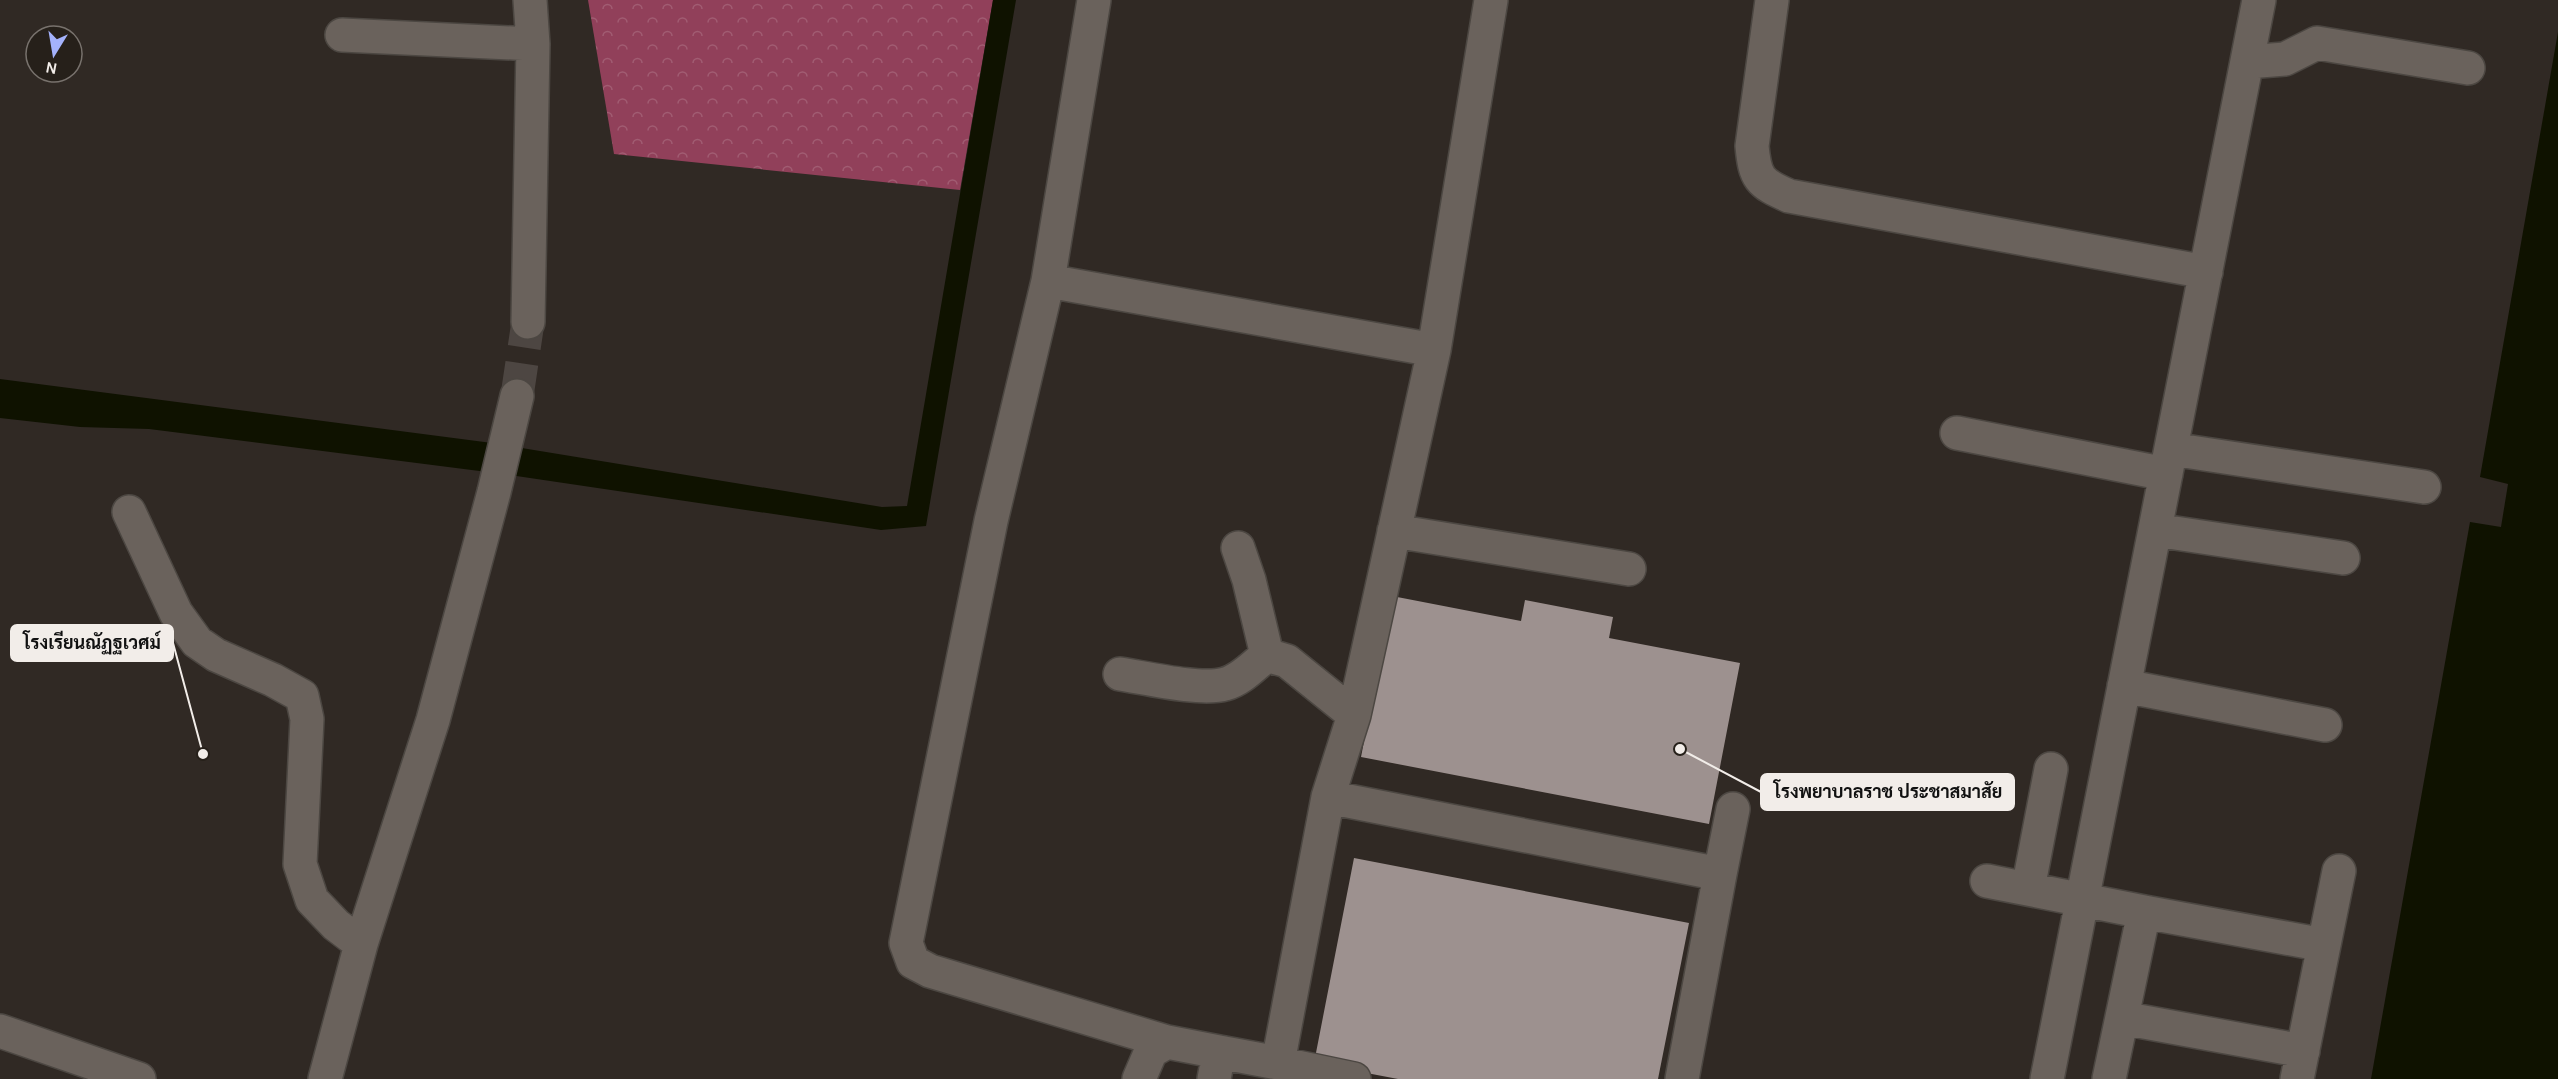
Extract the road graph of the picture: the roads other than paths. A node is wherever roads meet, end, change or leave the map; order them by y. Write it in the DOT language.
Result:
graph roads {
  1 [pos="530,0"];
  2 [pos="1094,0"];
  3 [pos="1491,0"];
  4 [pos="1772,0"];
  5 [pos="2259,0"];
  6 [pos="342,35"];
  7 [pos="533,44"];
  8 [pos="2247,62"];
  9 [pos="2468,68"];
  10 [pos="2206,272"];
  11 [pos="1047,281"];
  12 [pos="528,322"];
  13 [pos="1434,350"];
  14 [pos="513,410"];
  15 [pos="1957,434"];
  16 [pos="2168,461"];
  17 [pos="2424,487"];
  18 [pos="129,512"];
  19 [pos="2155,530"];
  20 [pos="1394,531"];
  21 [pos="1238,548"];
  22 [pos="2343,558"];
  23 [pos="1629,569"];
  24 [pos="1267,655"];
  25 [pos="1120,674"];
  26 [pos="2124,686"];
  27 [pos="1354,716"];
  28 [pos="2325,725"];
  29 [pos="2051,769"];
  30 [pos="1328,797"];
  31 [pos="1733,809"];
  32 [pos="2339,871"];
  33 [pos="1720,874"];
  34 [pos="1987,881"];
  35 [pos="2028,889"];
  36 [pos="2082,899"];
  37 [pos="2144,912"];
  38 [pos="362,944"];
  39 [pos="2324,945"];
  40 [pos="2122,1018"];
  41 [pos="0,1031"];
  42 [pos="1167,1042"];
  43 [pos="1278,1064"];
  44 [pos="1216,1065"];
  45 [pos="2300,1065"];
  46 [pos="138,1079"];
  47 [pos="325,1079"];
  48 [pos="1139,1079"];
  49 [pos="1354,1079"];
  50 [pos="1682,1079"];
  51 [pos="2047,1079"];
  52 [pos="2109,1079"];
  1 -- 7 [label="street"];
  2 -- 11 [label="street"];
  3 -- 13 [label="street"];
  4 -- 10 [label="street"];
  5 -- 8 [label="street"];
  6 -- 7 [label="street"];
  7 -- 12 [label="street"];
  8 -- 9 [label="street"];
  8 -- 10 [label="street"];
  10 -- 16 [label="street"];
  11 -- 13 [label="street"];
  11 -- 42 [label="street"];
  13 -- 20 [label="street"];
  14 -- 38 [label="street"];
  15 -- 16 [label="street"];
  16 -- 17 [label="street"];
  16 -- 19 [label="street"];
  18 -- 38 [label="street"];
  19 -- 22 [label="street"];
  19 -- 26 [label="street"];
  20 -- 23 [label="street"];
  20 -- 27 [label="street"];
  21 -- 24 [label="street"];
  24 -- 25 [label="street"];
  24 -- 27 [label="street"];
  26 -- 28 [label="street"];
  26 -- 36 [label="street"];
  27 -- 30 [label="street"];
  29 -- 35 [label="street"];
  30 -- 33 [label="street"];
  30 -- 43 [label="street"];
  31 -- 33 [label="street"];
  32 -- 39 [label="street"];
  33 -- 50 [label="street"];
  34 -- 35 [label="street"];
  35 -- 36 [label="street"];
  36 -- 37 [label="street"];
  36 -- 51 [label="street"];
  37 -- 39 [label="street"];
  37 -- 40 [label="street"];
  38 -- 47 [label="street"];
  39 -- 45 [label="street"];
  40 -- 45 [label="street"];
  40 -- 52 [label="street"];
  41 -- 46 [label="street"];
  42 -- 44 [label="street"];
  42 -- 48 [label="street"];
  43 -- 44 [label="street"];
  43 -- 49 [label="street"];
}
